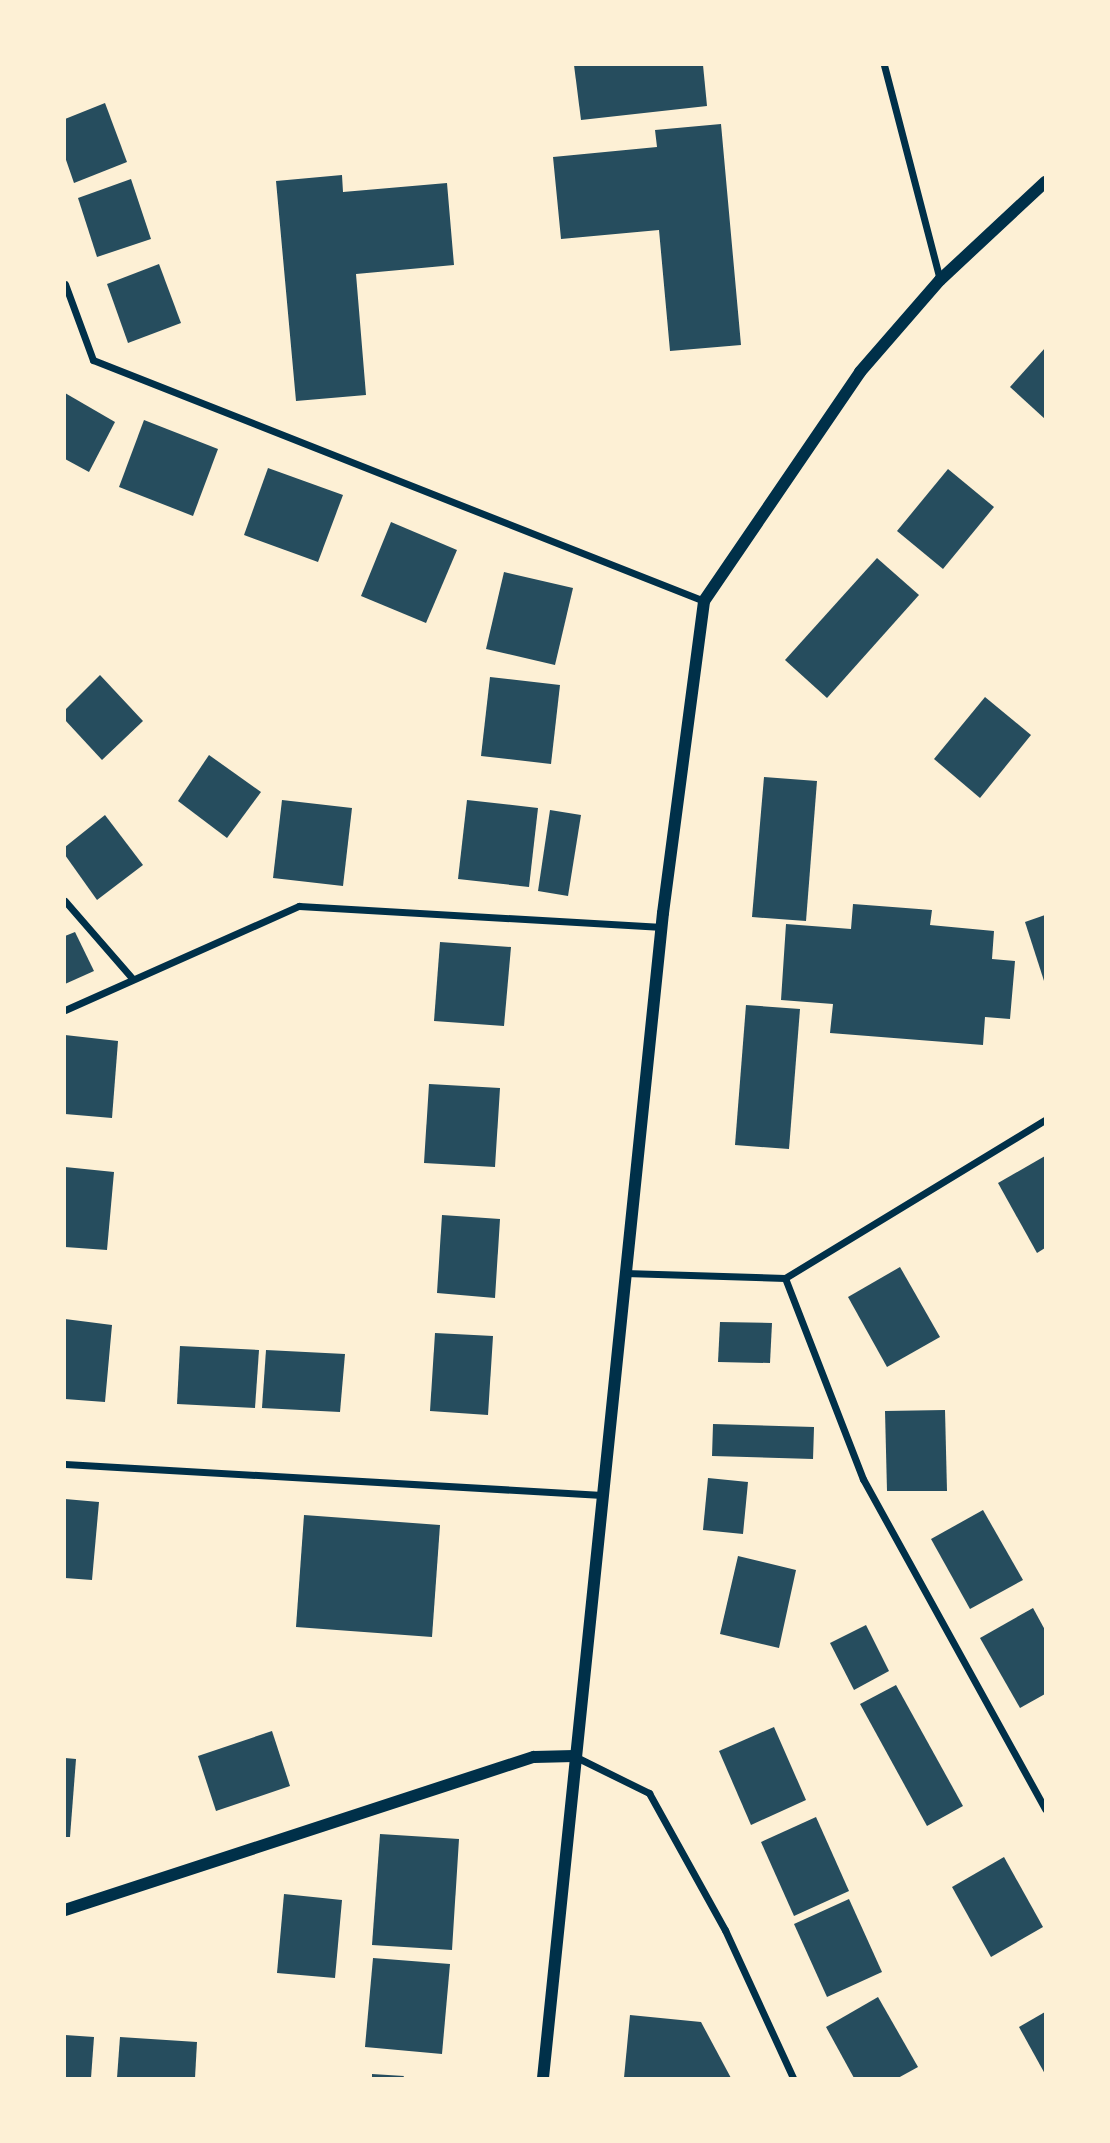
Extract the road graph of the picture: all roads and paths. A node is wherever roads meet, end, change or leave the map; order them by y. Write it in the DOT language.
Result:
graph roads {
  1 [pos="884,65"];
  2 [pos="1045,182"];
  3 [pos="940,280"];
  4 [pos="65,284"];
  5 [pos="704,601"];
  6 [pos="65,901"];
  7 [pos="662,928"];
  8 [pos="132,978"];
  9 [pos="65,1010"];
  10 [pos="1045,1120"];
  11 [pos="625,1273"];
  12 [pos="785,1278"];
  13 [pos="65,1464"];
  14 [pos="602,1495"];
  15 [pos="573,1756"];
  16 [pos="1045,1809"];
  17 [pos="65,1910"];
  18 [pos="543,2078"];
  19 [pos="793,2078"];
  1 -- 3 [label="street"];
  2 -- 3 [label="street"];
  3 -- 5 [label="street"];
  4 -- 5 [label="street"];
  5 -- 7 [label="street"];
  6 -- 8 [label="street"];
  7 -- 8 [label="street"];
  7 -- 11 [label="street"];
  8 -- 9 [label="street"];
  10 -- 12 [label="street"];
  11 -- 12 [label="street"];
  11 -- 14 [label="street"];
  12 -- 16 [label="street"];
  13 -- 14 [label="street"];
  14 -- 15 [label="street"];
  15 -- 17 [label="street"];
  15 -- 18 [label="street"];
  15 -- 19 [label="street"];
}
